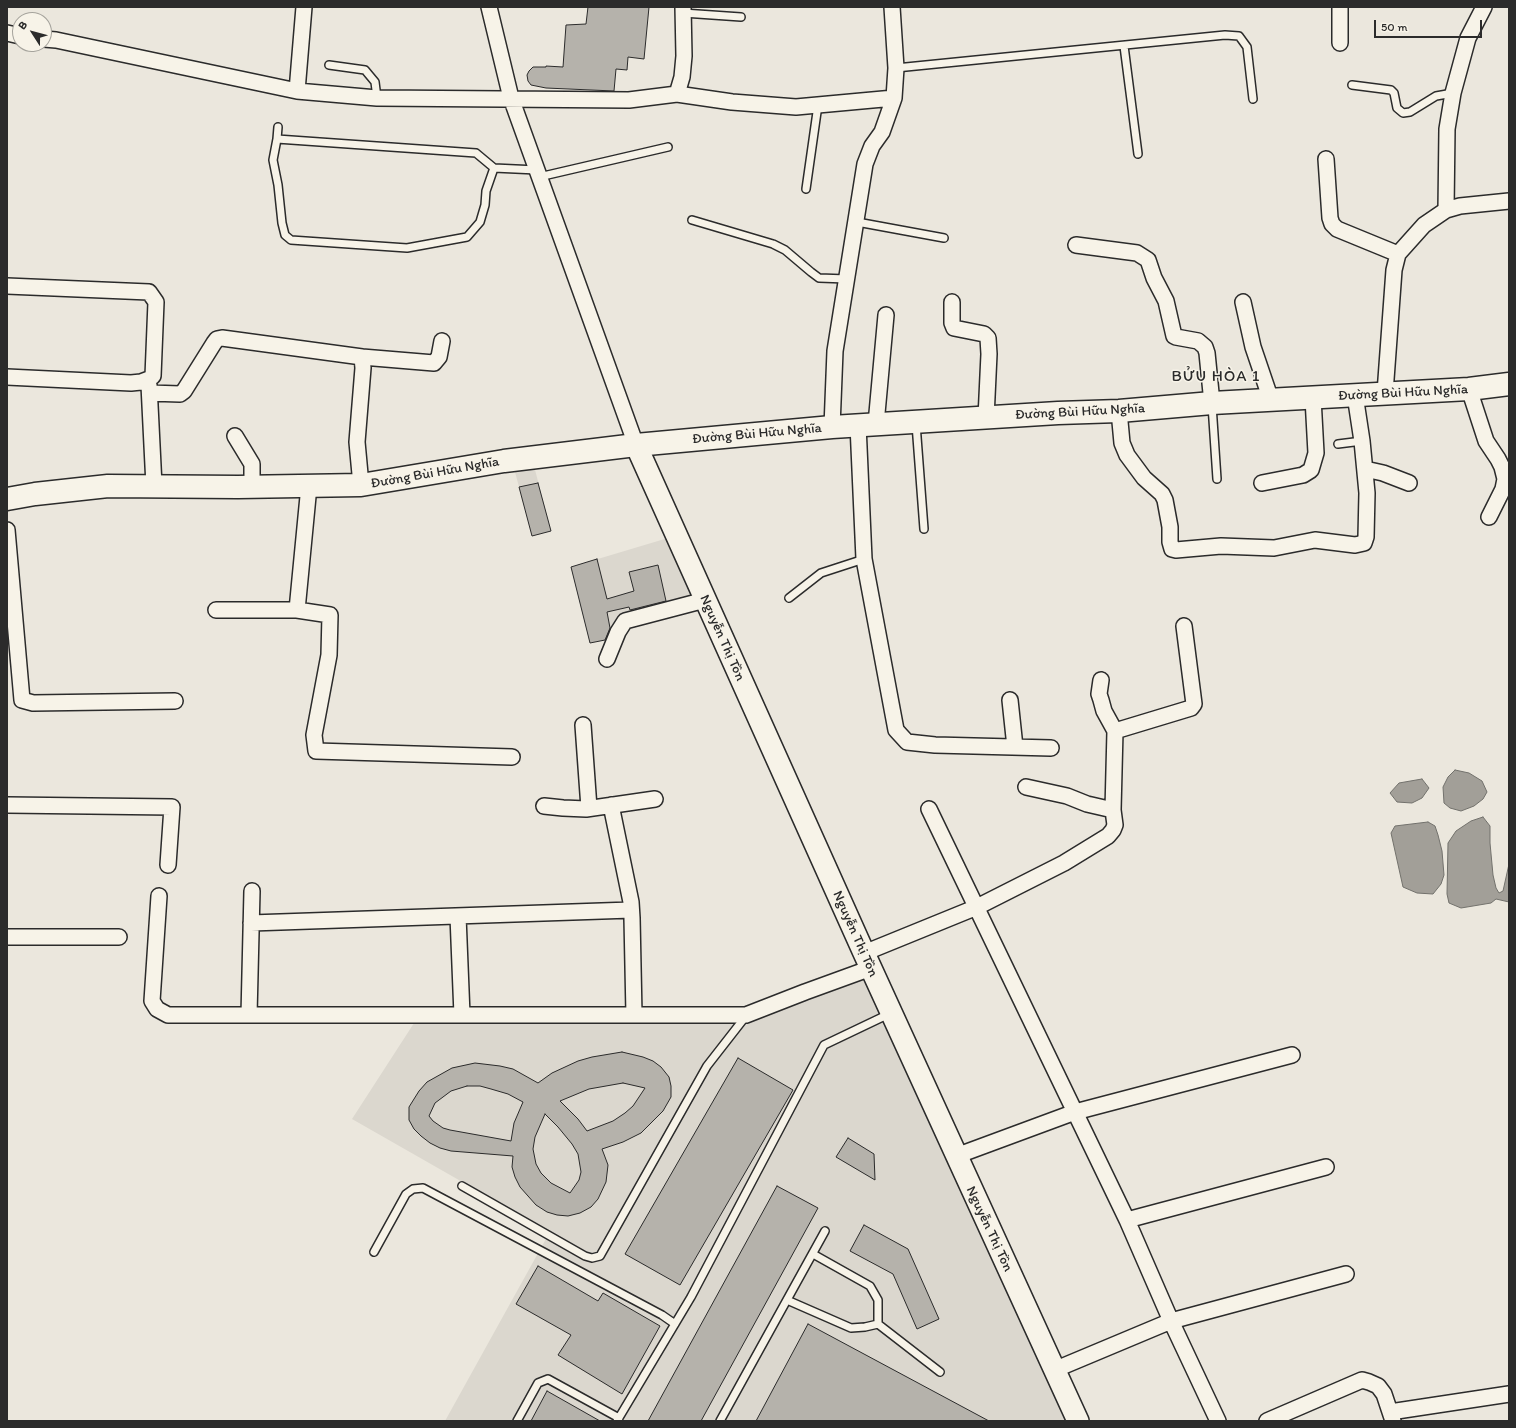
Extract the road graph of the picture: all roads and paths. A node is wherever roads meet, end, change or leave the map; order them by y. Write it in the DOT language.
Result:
graph roads {
  1 [pos="304,7"];
  2 [pos="489,7"];
  3 [pos="892,7"];
  4 [pos="1340,7"];
  5 [pos="1484,7"];
  6 [pos="683,10"];
  7 [pos="741,17"];
  8 [pos="52,40"];
  9 [pos="1340,43"];
  10 [pos="1124,46"];
  11 [pos="329,65"];
  12 [pos="896,68"];
  13 [pos="1352,85"];
  14 [pos="297,91"];
  15 [pos="1453,93"];
  16 [pos="677,94"];
  17 [pos="377,98"];
  18 [pos="511,98"];
  19 [pos="894,98"];
  20 [pos="1253,99"];
  21 [pos="818,104"];
  22 [pos="278,127"];
  23 [pos="277,139"];
  24 [pos="668,147"];
  25 [pos="1138,154"];
  26 [pos="1326,159"];
  27 [pos="494,168"];
  28 [pos="538,173"];
  29 [pos="806,190"];
  30 [pos="1509,201"];
  31 [pos="1446,210"];
  32 [pos="692,220"];
  33 [pos="857,222"];
  34 [pos="944,238"];
  35 [pos="1076,245"];
  36 [pos="1398,254"];
  37 [pos="847,279"];
  38 [pos="7,286"];
  39 [pos="952,302"];
  40 [pos="1243,302"];
  41 [pos="886,315"];
  42 [pos="442,341"];
  43 [pos="362,357"];
  44 [pos="7,376"];
  45 [pos="1509,384"];
  46 [pos="149,386"];
  47 [pos="1469,389"];
  48 [pos="1385,393"];
  49 [pos="1355,395"];
  50 [pos="1314,398"];
  51 [pos="1271,400"];
  52 [pos="1212,403"];
  53 [pos="1119,411"];
  54 [pos="986,418"];
  55 [pos="916,422"];
  56 [pos="867,424"];
  57 [pos="832,427"];
  58 [pos="235,436"];
  59 [pos="1362,441"];
  60 [pos="1338,444"];
  61 [pos="636,445"];
  62 [pos="1365,469"];
  63 [pos="1218,479"];
  64 [pos="1262,483"];
  65 [pos="1409,483"];
  66 [pos="361,485"];
  67 [pos="154,486"];
  68 [pos="309,486"];
  69 [pos="252,487"];
  70 [pos="7,499"];
  71 [pos="1489,517"];
  72 [pos="924,529"];
  73 [pos="7,530"];
  74 [pos="864,559"];
  75 [pos="788,598"];
  76 [pos="705,600"];
  77 [pos="216,610"];
  78 [pos="297,610"];
  79 [pos="1184,626"];
  80 [pos="608,659"];
  81 [pos="1101,680"];
  82 [pos="1010,700"];
  83 [pos="175,701"];
  84 [pos="583,725"];
  85 [pos="1115,731"];
  86 [pos="1015,747"];
  87 [pos="1051,748"];
  88 [pos="512,757"];
  89 [pos="1026,787"];
  90 [pos="655,799"];
  91 [pos="7,805"];
  92 [pos="611,805"];
  93 [pos="544,806"];
  94 [pos="590,808"];
  95 [pos="929,809"];
  96 [pos="1113,810"];
  97 [pos="168,865"];
  98 [pos="252,891"];
  99 [pos="159,896"];
  100 [pos="977,907"];
  101 [pos="631,910"];
  102 [pos="458,916"];
  103 [pos="251,923"];
  104 [pos="7,937"];
  105 [pos="119,937"];
  106 [pos="867,961"];
  107 [pos="891,1013"];
  108 [pos="249,1015"];
  109 [pos="462,1015"];
  110 [pos="634,1015"];
  111 [pos="746,1015"];
  112 [pos="1292,1055"];
  113 [pos="1075,1112"];
  114 [pos="956,1156"];
  115 [pos="1326,1167"];
  116 [pos="462,1186"];
  117 [pos="1127,1220"];
  118 [pos="825,1232"];
  119 [pos="374,1252"];
  120 [pos="813,1254"];
  121 [pos="1346,1274"];
  122 [pos="787,1300"];
  123 [pos="1171,1321"];
  124 [pos="675,1324"];
  125 [pos="878,1324"];
  126 [pos="1054,1370"];
  127 [pos="940,1372"];
  128 [pos="1509,1394"];
  129 [pos="1392,1416"];
  130 [pos="618,1419"];
  131 [pos="517,1421"];
  132 [pos="720,1421"];
  133 [pos="1078,1421"];
  134 [pos="1218,1421"];
  135 [pos="1267,1421"];
  1 -- 14 [label="street"];
  2 -- 18 [label="street"];
  3 -- 12 [label="street"];
  4 -- 9 [label="street"];
  5 -- 15 [label="street"];
  6 -- 7 [label="lane"];
  6 -- 16 [label="street"];
  8 -- 14 [label="street"];
  10 -- 12 [label="lane"];
  10 -- 20 [label="lane"];
  10 -- 25 [label="lane"];
  11 -- 17 [label="lane"];
  12 -- 19 [label="street"];
  13 -- 15 [label="lane"];
  14 -- 17 [label="street"];
  15 -- 31 [label="street"];
  16 -- 18 [label="street"];
  16 -- 21 [label="street"];
  17 -- 18 [label="street"];
  18 -- 28 [label="street"];
  19 -- 21 [label="street"];
  19 -- 33 [label="street"];
  21 -- 29 [label="lane"];
  22 -- 23 [label="lane"];
  23 -- 27 [label="lane"];
  23 -- 27 [label="lane"];
  24 -- 28 [label="lane"];
  26 -- 36 [label="street"];
  27 -- 28 [label="lane"];
  28 -- 61 [label="street"];
  30 -- 31 [label="street"];
  31 -- 36 [label="street"];
  32 -- 37 [label="lane"];
  33 -- 34 [label="lane"];
  33 -- 37 [label="street"];
  35 -- 52 [label="street"];
  36 -- 48 [label="street"];
  37 -- 57 [label="street"];
  38 -- 46 [label="street"];
  39 -- 54 [label="street"];
  40 -- 51 [label="street"];
  41 -- 56 [label="street"];
  42 -- 43 [label="street"];
  43 -- 46 [label="street"];
  43 -- 66 [label="street"];
  44 -- 46 [label="street"];
  45 -- 47 [label="main road, Đường Bùi Hữu Nghĩa"];
  46 -- 67 [label="street"];
  47 -- 48 [label="main road, Đường Bùi Hữu Nghĩa"];
  47 -- 71 [label="street"];
  48 -- 49 [label="main road, Đường Bùi Hữu Nghĩa"];
  49 -- 50 [label="main road, Đường Bùi Hữu Nghĩa"];
  49 -- 59 [label="street"];
  50 -- 51 [label="main road, Đường Bùi Hữu Nghĩa"];
  50 -- 64 [label="street"];
  51 -- 52 [label="main road, Đường Bùi Hữu Nghĩa"];
  52 -- 53 [label="main road, Đường Bùi Hữu Nghĩa"];
  52 -- 63 [label="lane"];
  53 -- 54 [label="main road, Đường Bùi Hữu Nghĩa"];
  53 -- 62 [label="street"];
  54 -- 55 [label="main road, Đường Bùi Hữu Nghĩa"];
  55 -- 56 [label="main road, Đường Bùi Hữu Nghĩa"];
  55 -- 72 [label="lane"];
  56 -- 57 [label="main road, Đường Bùi Hữu Nghĩa"];
  56 -- 74 [label="street"];
  57 -- 61 [label="main road, Đường Bùi Hữu Nghĩa"];
  58 -- 69 [label="street"];
  59 -- 60 [label="lane"];
  59 -- 62 [label="street"];
  61 -- 66 [label="main road, Đường Bùi Hữu Nghĩa"];
  61 -- 76 [label="street, Nguyễn Thị Tồn"];
  62 -- 65 [label="street"];
  66 -- 68 [label="main road, Đường Bùi Hữu Nghĩa"];
  67 -- 69 [label="main road, Đường Bùi Hữu Nghĩa"];
  67 -- 70 [label="main road, Đường Bùi Hữu Nghĩa"];
  68 -- 69 [label="main road, Đường Bùi Hữu Nghĩa"];
  68 -- 78 [label="street"];
  73 -- 83 [label="street"];
  74 -- 75 [label="lane"];
  74 -- 86 [label="street"];
  76 -- 80 [label="street"];
  76 -- 106 [label="street, Nguyễn Thị Tồn"];
  77 -- 78 [label="street"];
  78 -- 88 [label="street"];
  79 -- 85 [label="street"];
  81 -- 85 [label="street"];
  82 -- 86 [label="street"];
  84 -- 94 [label="street"];
  85 -- 96 [label="street"];
  86 -- 87 [label="street"];
  89 -- 96 [label="street"];
  90 -- 92 [label="street"];
  91 -- 97 [label="street"];
  92 -- 94 [label="street"];
  92 -- 101 [label="street"];
  93 -- 94 [label="street"];
  95 -- 100 [label="street"];
  96 -- 100 [label="street"];
  98 -- 103 [label="street"];
  99 -- 108 [label="street"];
  100 -- 106 [label="street"];
  100 -- 113 [label="street"];
  101 -- 102 [label="street"];
  101 -- 110 [label="street"];
  102 -- 103 [label="street"];
  102 -- 109 [label="street"];
  103 -- 108 [label="street"];
  104 -- 105 [label="street"];
  106 -- 107 [label="street, Nguyễn Thị Tồn"];
  106 -- 111 [label="street"];
  107 -- 114 [label="street, Nguyễn Thị Tồn"];
  107 -- 124 [label="lane"];
  108 -- 109 [label="street"];
  109 -- 110 [label="street"];
  110 -- 111 [label="street"];
  111 -- 116 [label="lane"];
  112 -- 113 [label="street"];
  113 -- 114 [label="street"];
  113 -- 117 [label="street"];
  114 -- 126 [label="street, Nguyễn Thị Tồn"];
  115 -- 117 [label="street"];
  117 -- 123 [label="street"];
  118 -- 120 [label="lane"];
  119 -- 124 [label="lane"];
  120 -- 122 [label="lane"];
  120 -- 125 [label="lane"];
  121 -- 123 [label="street"];
  122 -- 125 [label="lane"];
  122 -- 132 [label="lane"];
  123 -- 126 [label="street"];
  123 -- 134 [label="street"];
  124 -- 130 [label="lane"];
  125 -- 127 [label="lane"];
  126 -- 133 [label="street, Nguyễn Thị Tồn"];
  128 -- 129 [label="street"];
  129 -- 135 [label="street"];
  130 -- 131 [label="lane"];
}
